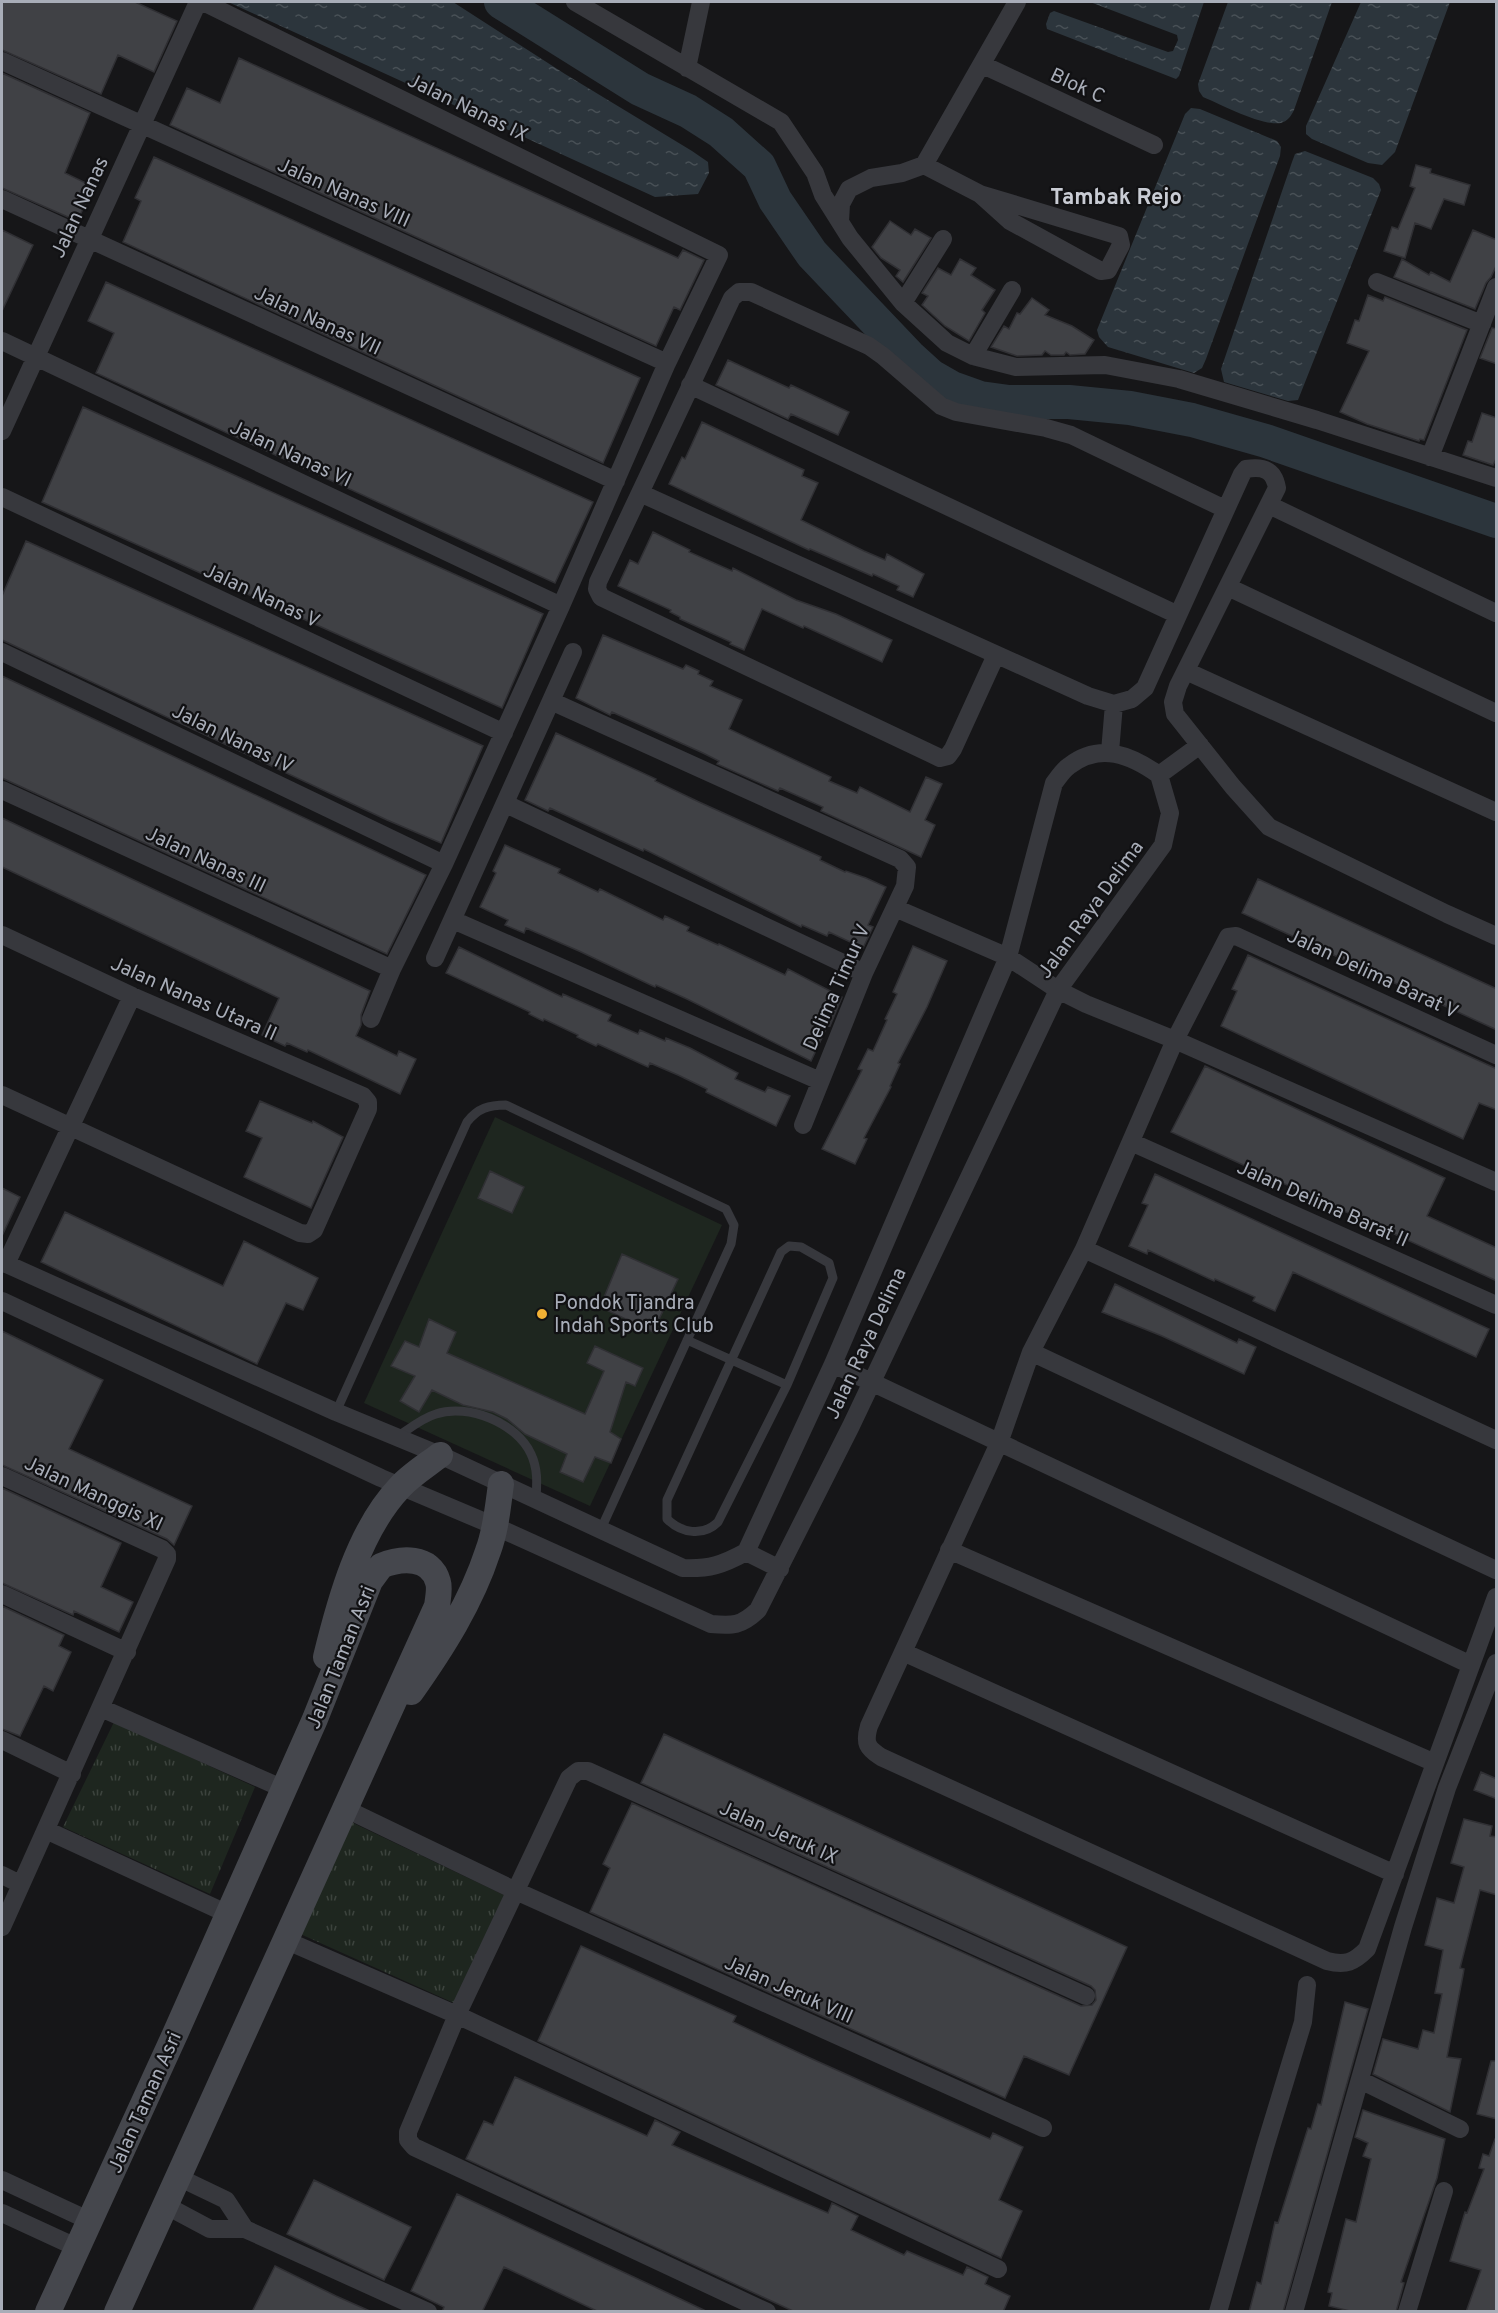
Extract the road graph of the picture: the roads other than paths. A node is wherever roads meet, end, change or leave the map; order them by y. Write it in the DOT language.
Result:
graph roads {
  1 [pos="198,2"];
  2 [pos="203,2"];
  3 [pos="575,2"];
  4 [pos="701,2"];
  5 [pos="1017,2"];
  6 [pos="2,61"];
  7 [pos="983,65"];
  8 [pos="687,68"];
  9 [pos="142,125"];
  10 [pos="1154,145"];
  11 [pos="924,165"];
  12 [pos="980,195"];
  13 [pos="2,199"];
  14 [pos="840,222"];
  15 [pos="89,239"];
  16 [pos="943,239"];
  17 [pos="1377,282"];
  18 [pos="1497,287"];
  19 [pos="1012,290"];
  20 [pos="903,303"];
  21 [pos="1482,324"];
  22 [pos="2,341"];
  23 [pos="35,356"];
  24 [pos="973,356"];
  25 [pos="667,363"];
  26 [pos="690,385"];
  27 [pos="2,431"];
  28 [pos="1430,457"];
  29 [pos="1497,478"];
  30 [pos="616,481"];
  31 [pos="640,493"];
  32 [pos="2,497"];
  33 [pos="1269,505"];
  34 [pos="1225,509"];
  35 [pos="1228,587"];
  36 [pos="561,606"];
  37 [pos="1497,613"];
  38 [pos="1178,615"];
  39 [pos="2,652"];
  40 [pos="573,652"];
  41 [pos="996,655"];
  42 [pos="1186,671"];
  43 [pos="551,701"];
  44 [pos="1114,704"];
  45 [pos="1497,713"];
  46 [pos="504,733"];
  47 [pos="1200,745"];
  48 [pos="1110,752"];
  49 [pos="1159,775"];
  50 [pos="2,790"];
  51 [pos="506,804"];
  52 [pos="1497,812"];
  53 [pos="444,864"];
  54 [pos="895,908"];
  55 [pos="453,920"];
  56 [pos="2,935"];
  57 [pos="1497,936"];
  58 [pos="1008,957"];
  59 [pos="435,958"];
  60 [pos="392,969"];
  61 [pos="864,973"];
  62 [pos="1058,990"];
  63 [pos="132,996"];
  64 [pos="371,1019"];
  65 [pos="1175,1040"];
  66 [pos="1497,1054"];
  67 [pos="820,1081"];
  68 [pos="2,1095"];
  69 [pos="803,1125"];
  70 [pos="70,1128"];
  71 [pos="1131,1142"];
  72 [pos="1497,1182"];
  73 [pos="1084,1249"];
  74 [pos="4,1263"];
  75 [pos="2,1302"];
  76 [pos="1497,1305"];
  77 [pos="687,1340"];
  78 [pos="1031,1352"];
  79 [pos="730,1359"];
  80 [pos="832,1364"];
  81 [pos="872,1382"];
  82 [pos="787,1385"];
  83 [pos="336,1412"];
  84 [pos="397,1437"];
  85 [pos="1497,1440"];
  86 [pos="999,1443"];
  87 [pos="440,1455"];
  88 [pos="2,1476"];
  89 [pos="498,1482"];
  90 [pos="401,1485"];
  91 [pos="536,1499"];
  92 [pos="492,1525"];
  93 [pos="601,1529"];
  94 [pos="949,1550"];
  95 [pos="746,1552"];
  96 [pos="780,1569"];
  97 [pos="1497,1570"];
  98 [pos="2,1594"];
  99 [pos="1497,1597"];
  100 [pos="127,1652"];
  101 [pos="903,1652"];
  102 [pos="1497,1663"];
  103 [pos="1471,1665"];
  104 [pos="101,1708"];
  105 [pos="315,1719"];
  106 [pos="2,1740"];
  107 [pos="376,1742"];
  108 [pos="1435,1763"];
  109 [pos="72,1773"];
  110 [pos="284,1789"];
  111 [pos="346,1809"];
  112 [pos="46,1830"];
  113 [pos="1395,1874"];
  114 [pos="2,1875"];
  115 [pos="20,1884"];
  116 [pos="516,1891"];
  117 [pos="228,1914"];
  118 [pos="2,1927"];
  119 [pos="285,1940"];
  120 [pos="1307,1985"];
  121 [pos="1086,1996"];
  122 [pos="457,2015"];
  123 [pos="1360,2080"];
  124 [pos="1043,2128"];
  125 [pos="1460,2129"];
  126 [pos="178,2177"];
  127 [pos="2,2181"];
  128 [pos="1444,2191"];
  129 [pos="165,2205"];
  130 [pos="2,2213"];
  131 [pos="90,2221"];
  132 [pos="245,2229"];
  133 [pos="78,2248"];
  134 [pos="998,2269"];
  135 [pos="1299,2311"];
  136 [pos="48,2312"];
  137 [pos="117,2312"];
  138 [pos="428,2312"];
  139 [pos="767,2312"];
  140 [pos="1218,2312"];
  141 [pos="1407,2312"];
  1 -- 9 [label="street, Jalan Nanas"];
  2 -- 25 [label="street, Jalan Nanas IX"];
  3 -- 8 [label="street"];
  4 -- 8 [label="street"];
  5 -- 7 [label="street"];
  6 -- 9 [label="street, Jalan Nanas VIII"];
  7 -- 10 [label="street, Blok C"];
  7 -- 11 [label="street"];
  8 -- 14 [label="street"];
  9 -- 15 [label="street, Jalan Nanas"];
  9 -- 25 [label="street, Jalan Nanas VIII"];
  11 -- 12 [label="street"];
  11 -- 14 [label="street"];
  12 -- 12 [label="street"];
  13 -- 15 [label="street, Jalan Nanas VII"];
  14 -- 20 [label="street"];
  15 -- 23 [label="street, Jalan Nanas"];
  15 -- 30 [label="street, Jalan Nanas VII"];
  16 -- 20 [label="street"];
  17 -- 21 [label="street"];
  18 -- 21 [label="street"];
  19 -- 24 [label="street"];
  20 -- 24 [label="street"];
  21 -- 28 [label="street"];
  22 -- 23 [label="street, Jalan Nanas VI"];
  23 -- 27 [label="street, Jalan Nanas"];
  23 -- 36 [label="street, Jalan Nanas VI"];
  24 -- 28 [label="street"];
  25 -- 30 [label="street"];
  26 -- 31 [label="street"];
  26 -- 34 [label="street"];
  26 -- 38 [label="street"];
  28 -- 29 [label="street"];
  30 -- 36 [label="street"];
  31 -- 41 [label="street"];
  31 -- 41 [label="street"];
  32 -- 46 [label="street, Jalan Nanas V"];
  33 -- 34 [label="street"];
  33 -- 35 [label="street"];
  33 -- 37 [label="street"];
  34 -- 38 [label="street"];
  35 -- 42 [label="street"];
  35 -- 45 [label="street"];
  36 -- 46 [label="street"];
  38 -- 44 [label="street"];
  39 -- 53 [label="street, Jalan Nanas IV"];
  40 -- 43 [label="street"];
  41 -- 44 [label="street"];
  42 -- 47 [label="street"];
  42 -- 52 [label="street"];
  43 -- 51 [label="street"];
  43 -- 54 [label="street, Delima Timur V"];
  44 -- 48 [label="street"];
  46 -- 53 [label="street"];
  47 -- 49 [label="street"];
  47 -- 57 [label="street"];
  48 -- 49 [label="street"];
  48 -- 58 [label="street, Jalan Raya Delima"];
  49 -- 62 [label="street, Jalan Raya Delima"];
  50 -- 60 [label="street, Jalan Nanas III"];
  51 -- 55 [label="street"];
  51 -- 61 [label="street"];
  53 -- 60 [label="street"];
  54 -- 58 [label="street"];
  54 -- 61 [label="street, Delima Timur V"];
  55 -- 59 [label="street"];
  55 -- 67 [label="street"];
  56 -- 63 [label="street, Jalan Nanas Utara II"];
  58 -- 62 [label="street"];
  58 -- 80 [label="street, Jalan Raya Delima"];
  60 -- 64 [label="street"];
  61 -- 67 [label="street, Delima Timur V"];
  62 -- 65 [label="street"];
  62 -- 81 [label="street, Jalan Raya Delima"];
  63 -- 70 [label="street"];
  63 -- 70 [label="street, Jalan Nanas Utara II"];
  65 -- 66 [label="street, Jalan Delima Barat V"];
  65 -- 71 [label="street"];
  65 -- 72 [label="street"];
  67 -- 69 [label="street, Delima Timur V"];
  68 -- 70 [label="street"];
  70 -- 74 [label="street"];
  71 -- 73 [label="street"];
  71 -- 76 [label="street, Jalan Delima Barat II"];
  73 -- 78 [label="street"];
  73 -- 85 [label="street"];
  74 -- 83 [label="street"];
  75 -- 90 [label="street"];
  77 -- 79 [label="lane"];
  77 -- 83 [label="lane"];
  77 -- 93 [label="lane"];
  78 -- 86 [label="street"];
  78 -- 97 [label="street"];
  79 -- 82 [label="lane"];
  79 -- 82 [label="lane"];
  79 -- 82 [label="lane"];
  80 -- 81 [label="street"];
  80 -- 95 [label="street, Jalan Raya Delima"];
  81 -- 86 [label="street"];
  81 -- 96 [label="street, Jalan Raya Delima"];
  83 -- 84 [label="street"];
  84 -- 87 [label="street"];
  84 -- 91 [label="lane"];
  86 -- 94 [label="street"];
  86 -- 103 [label="street"];
  87 -- 89 [label="street"];
  87 -- 90 [label="main road"];
  88 -- 100 [label="street, Jalan Manggis XI"];
  89 -- 91 [label="street"];
  89 -- 92 [label="main road"];
  90 -- 92 [label="street"];
  90 -- 105 [label="main road"];
  91 -- 93 [label="street"];
  92 -- 96 [label="street, Jalan Raya Delima"];
  92 -- 107 [label="main road"];
  93 -- 95 [label="street"];
  94 -- 101 [label="street"];
  94 -- 108 [label="street"];
  95 -- 96 [label="street"];
  98 -- 100 [label="street"];
  99 -- 103 [label="street"];
  100 -- 104 [label="street"];
  101 -- 113 [label="street"];
  101 -- 113 [label="street"];
  102 -- 123 [label="street"];
  103 -- 108 [label="street"];
  104 -- 109 [label="street"];
  104 -- 110 [label="street"];
  105 -- 107 [label="main road, Jalan Taman Asri"];
  105 -- 110 [label="main road, Jalan Taman Asri"];
  106 -- 109 [label="street"];
  107 -- 111 [label="main road, Jalan Taman Asri"];
  108 -- 113 [label="street"];
  109 -- 112 [label="street"];
  110 -- 117 [label="main road, Jalan Taman Asri"];
  111 -- 116 [label="street, Jalan Jeruk VIII"];
  111 -- 119 [label="main road, Jalan Taman Asri"];
  112 -- 115 [label="street"];
  112 -- 117 [label="street"];
  114 -- 115 [label="street"];
  115 -- 118 [label="street"];
  116 -- 121 [label="street, Jalan Jeruk IX"];
  116 -- 122 [label="street, Jalan Jeruk IX"];
  116 -- 124 [label="street, Jalan Jeruk VIII"];
  117 -- 131 [label="main road, Jalan Taman Asri"];
  119 -- 122 [label="street"];
  119 -- 126 [label="main road, Jalan Taman Asri"];
  120 -- 140 [label="street"];
  122 -- 134 [label="street"];
  122 -- 139 [label="street, Jalan Jeruk IX"];
  123 -- 125 [label="street"];
  123 -- 135 [label="street"];
  126 -- 129 [label="main road, Jalan Taman Asri"];
  126 -- 132 [label="street"];
  127 -- 131 [label="street"];
  128 -- 141 [label="street"];
  129 -- 132 [label="street"];
  129 -- 137 [label="main road, Jalan Taman Asri"];
  130 -- 133 [label="street"];
  131 -- 133 [label="main road, Jalan Taman Asri"];
  132 -- 138 [label="street"];
  133 -- 136 [label="main road, Jalan Taman Asri"];
}
